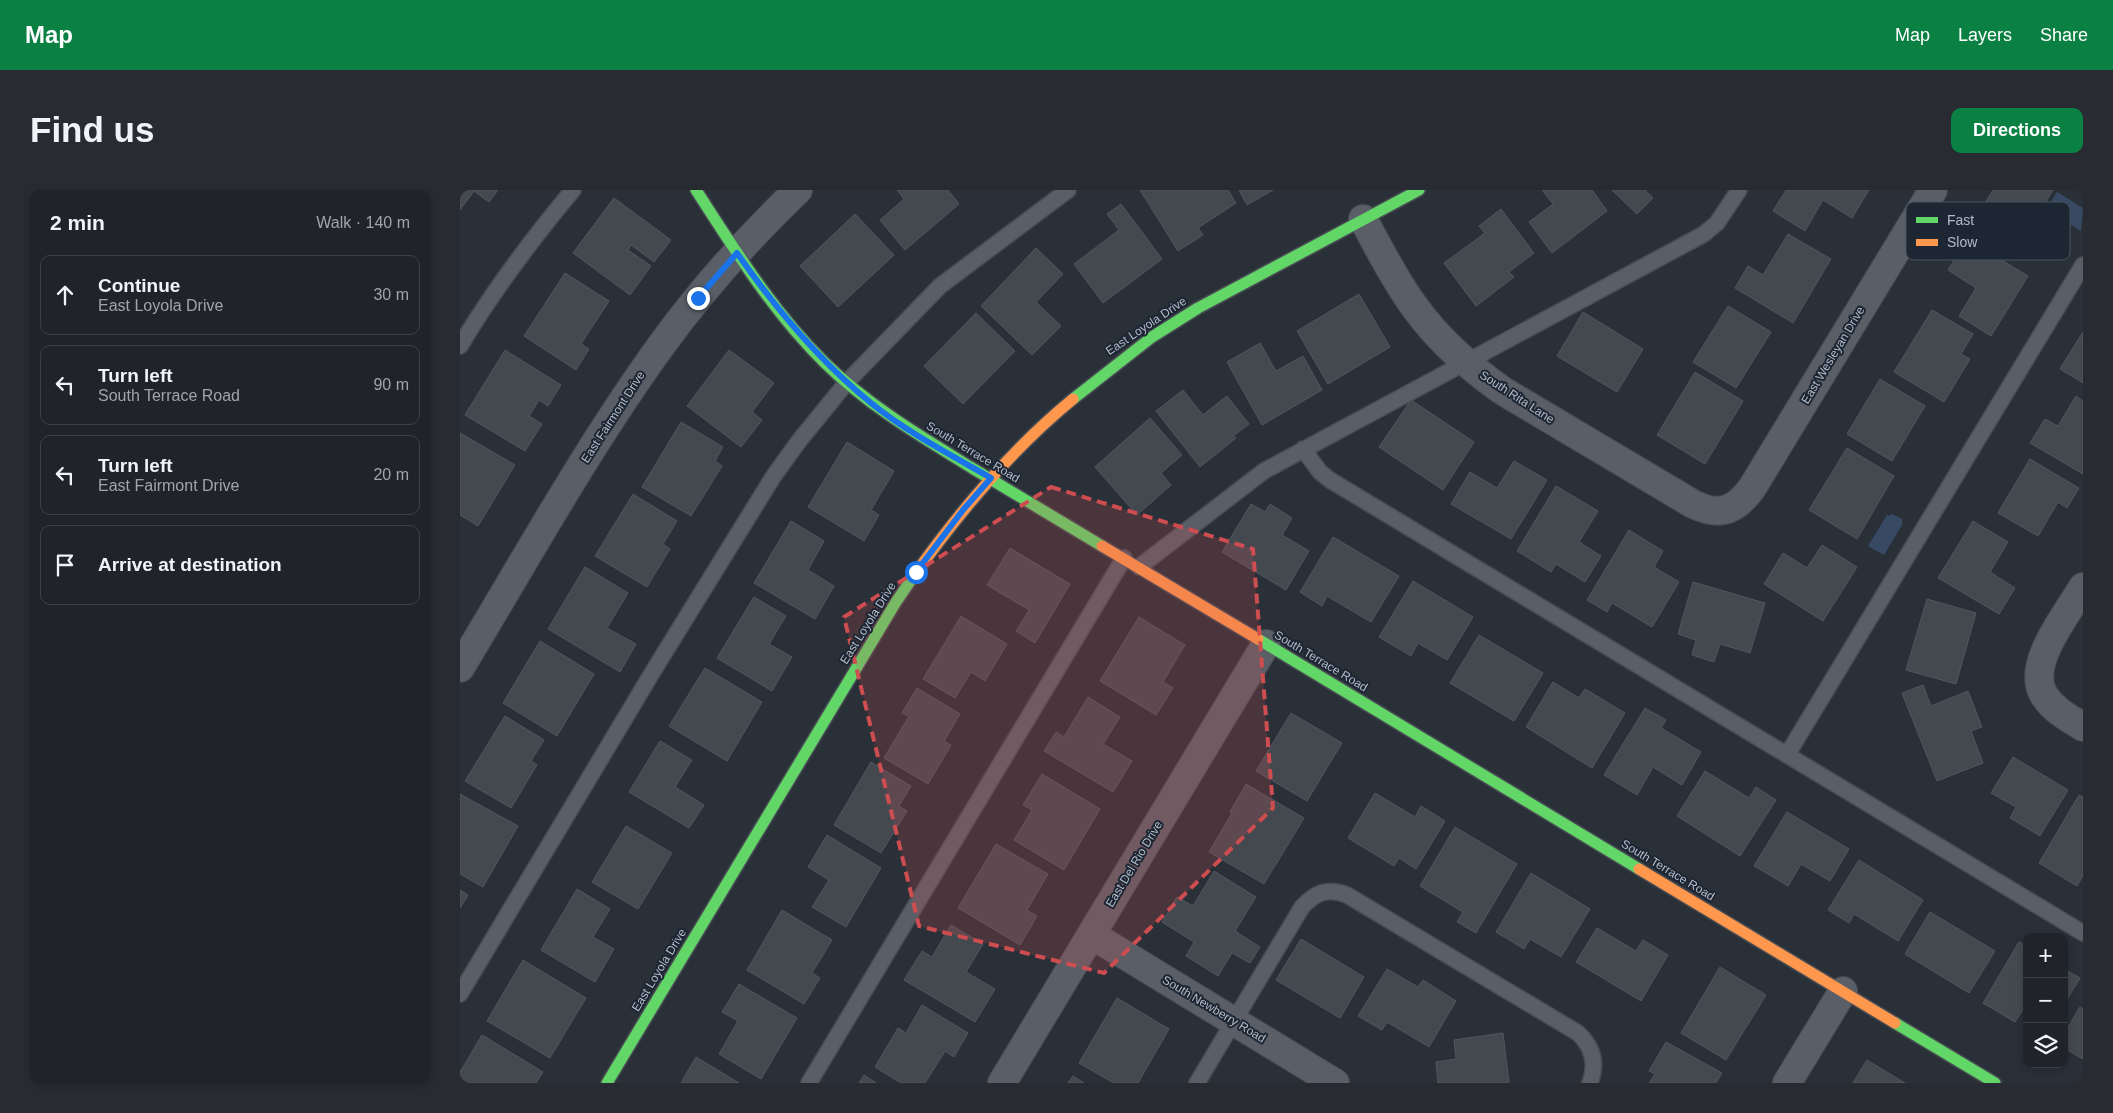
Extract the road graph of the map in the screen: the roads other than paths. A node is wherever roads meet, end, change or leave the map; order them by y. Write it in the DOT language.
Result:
graph roads {
  1 [pos="573,190"];
  2 [pos="696,190"];
  3 [pos="798,190"];
  4 [pos="1068,190"];
  5 [pos="1418,190"];
  6 [pos="1739,190"];
  7 [pos="1932,190"];
  8 [pos="1925,202"];
  9 [pos="1363,220"];
  10 [pos="1906,233"];
  11 [pos="737,253"];
  12 [pos="2083,265"];
  13 [pos="460,346"];
  14 [pos="1466,363"];
  15 [pos="846,382"];
  16 [pos="1303,450"];
  17 [pos="991,478"];
  18 [pos="1725,511"];
  19 [pos="1124,558"];
  20 [pos="1139,567"];
  21 [pos="2083,587"];
  22 [pos="1266,644"];
  23 [pos="460,668"];
  24 [pos="2083,727"];
  25 [pos="1787,755"];
  26 [pos="2083,933"];
  27 [pos="1092,935"];
  28 [pos="1843,991"];
  29 [pos="460,994"];
  30 [pos="1234,1021"];
  31 [pos="1989,1081"];
  32 [pos="607,1083"];
  33 [pos="809,1083"];
  34 [pos="1002,1083"];
  35 [pos="1197,1083"];
  36 [pos="1336,1083"];
  37 [pos="1590,1083"];
  38 [pos="1787,1083"];
  1 -- 13 [label="lane"];
  2 -- 11 [label="street, South Terrace Road"];
  3 -- 11 [label="street, East Fairmont Drive"];
  4 -- 15 [label="lane"];
  5 -- 9 [label="street, East Loyola Drive"];
  6 -- 14 [label="lane"];
  7 -- 8 [label="street, East Wesleyan Drive"];
  9 -- 14 [label="street, South Rita Lane"];
  9 -- 17 [label="street, East Loyola Drive"];
  10 -- 18 [label="street, East Wesleyan Drive"];
  11 -- 15 [label="street, South Terrace Road"];
  11 -- 23 [label="street, East Fairmont Drive"];
  12 -- 25 [label="lane"];
  14 -- 16 [label="lane"];
  14 -- 18 [label="street, South Rita Lane"];
  15 -- 17 [label="street, South Terrace Road"];
  15 -- 29 [label="lane"];
  16 -- 20 [label="lane"];
  16 -- 25 [label="lane"];
  17 -- 19 [label="street, South Terrace Road"];
  17 -- 32 [label="street, East Loyola Drive"];
  19 -- 20 [label="street, South Terrace Road"];
  19 -- 33 [label="lane"];
  20 -- 22 [label="street, South Terrace Road"];
  21 -- 24 [label="street"];
  22 -- 27 [label="street, East Del Rio Drive"];
  22 -- 28 [label="street, South Terrace Road"];
  25 -- 26 [label="lane"];
  27 -- 30 [label="street, South Newberry Road"];
  27 -- 34 [label="street, East Del Rio Drive"];
  28 -- 31 [label="street, South Terrace Road"];
  28 -- 38 [label="street"];
  30 -- 35 [label="lane"];
  30 -- 36 [label="street, South Newberry Road"];
  30 -- 37 [label="lane"];
}
